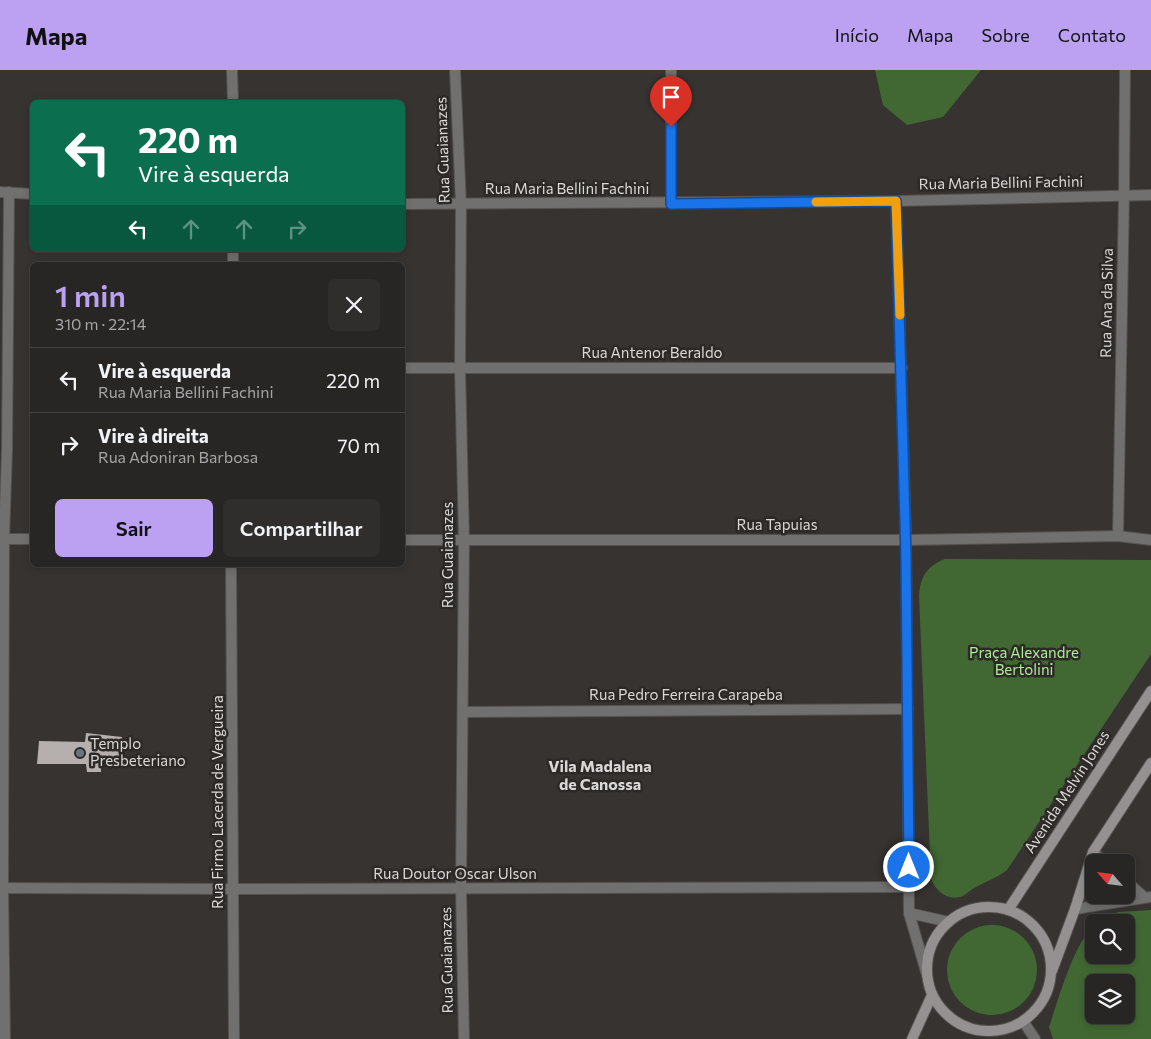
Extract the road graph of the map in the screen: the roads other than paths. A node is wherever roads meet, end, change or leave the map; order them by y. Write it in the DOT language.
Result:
graph roads {
  1 [pos="232,70"];
  2 [pos="455,70"];
  3 [pos="670,70"];
  4 [pos="1125,70"];
  5 [pos="233,100"];
  6 [pos="4,192"];
  7 [pos="30,194"];
  8 [pos="1124,195"];
  9 [pos="1151,195"];
  10 [pos="896,201"];
  11 [pos="405,204"];
  12 [pos="461,204"];
  13 [pos="671,204"];
  14 [pos="4,282"];
  15 [pos="4,366"];
  16 [pos="405,368"];
  17 [pos="460,368"];
  18 [pos="902,368"];
  19 [pos="3,450"];
  20 [pos="1118,536"];
  21 [pos="2,539"];
  22 [pos="30,539"];
  23 [pos="405,540"];
  24 [pos="464,540"];
  25 [pos="906,540"];
  26 [pos="1151,540"];
  27 [pos="231,567"];
  28 [pos="1151,691"];
  29 [pos="908,709"];
  30 [pos="464,712"];
  31 [pos="1151,763"];
  32 [pos="1094,852"];
  33 [pos="909,887"];
  34 [pos="2,888"];
  35 [pos="461,888"];
  36 [pos="1135,888"];
  37 [pos="234,889"];
  38 [pos="1148,897"];
  39 [pos="1075,909"];
  40 [pos="1008,910"];
  41 [pos="909,913"];
  42 [pos="949,922"];
  43 [pos="1051,973"];
  44 [pos="927,975"];
  45 [pos="932,995"];
  46 [pos="1023,1021"];
  47 [pos="986,1035"];
  48 [pos="5,1039"];
  49 [pos="234,1039"];
  50 [pos="464,1039"];
  51 [pos="912,1039"];
  52 [pos="1035,1039"];
  1 -- 5 [label="street"];
  2 -- 12 [label="street, Rua Guaianazes"];
  3 -- 13 [label="street"];
  4 -- 8 [label="street, Rua Ana da Silva"];
  6 -- 7 [label="street"];
  6 -- 14 [label="street"];
  8 -- 9 [label="street, Rua Maria Bellini Fachini"];
  8 -- 10 [label="street, Rua Maria Bellini Fachini"];
  8 -- 20 [label="street, Rua Ana da Silva"];
  10 -- 13 [label="street, Rua Maria Bellini Fachini"];
  10 -- 18 [label="street"];
  11 -- 12 [label="street, Rua Maria Bellini Fachini"];
  12 -- 13 [label="street, Rua Maria Bellini Fachini"];
  12 -- 17 [label="street, Rua Guaianazes"];
  14 -- 15 [label="street"];
  15 -- 19 [label="street"];
  16 -- 17 [label="street, Rua Antenor Beraldo"];
  17 -- 18 [label="street, Rua Antenor Beraldo"];
  17 -- 24 [label="street, Rua Guaianazes"];
  18 -- 25 [label="street"];
  19 -- 21 [label="street"];
  20 -- 25 [label="street, Rua Tapuias"];
  20 -- 26 [label="street, Rua Tapuias"];
  21 -- 22 [label="street"];
  21 -- 34 [label="street"];
  23 -- 24 [label="street, Rua Tapuias"];
  24 -- 25 [label="street, Rua Tapuias"];
  24 -- 30 [label="street, Rua Guaianazes"];
  25 -- 29 [label="street"];
  27 -- 37 [label="street, Rua Firmo Lacerda de Vergueira"];
  28 -- 40 [label="street, Avenida Melvin Jones"];
  29 -- 30 [label="street, Rua Pedro Ferreira Carapeba"];
  29 -- 33 [label="street"];
  30 -- 35 [label="street, Rua Guaianazes"];
  31 -- 32 [label="street"];
  32 -- 39 [label="street"];
  33 -- 35 [label="street, Rua Doutor Oscar Ulson"];
  33 -- 41 [label="street"];
  34 -- 37 [label="street, Rua Doutor Oscar Ulson"];
  34 -- 48 [label="street"];
  35 -- 37 [label="street, Rua Doutor Oscar Ulson"];
  35 -- 50 [label="street, Rua Guaianazes"];
  36 -- 38 [label="street"];
  37 -- 49 [label="street, Rua Firmo Lacerda de Vergueira"];
  38 -- 39 [label="street"];
  39 -- 43 [label="street"];
  40 -- 42 [label="street"];
  40 -- 43 [label="street"];
  41 -- 42 [label="street"];
  41 -- 44 [label="street"];
  42 -- 44 [label="street"];
  43 -- 46 [label="street"];
  44 -- 45 [label="street"];
  45 -- 47 [label="street"];
  45 -- 51 [label="street"];
  46 -- 47 [label="street"];
  46 -- 52 [label="street"];
}
